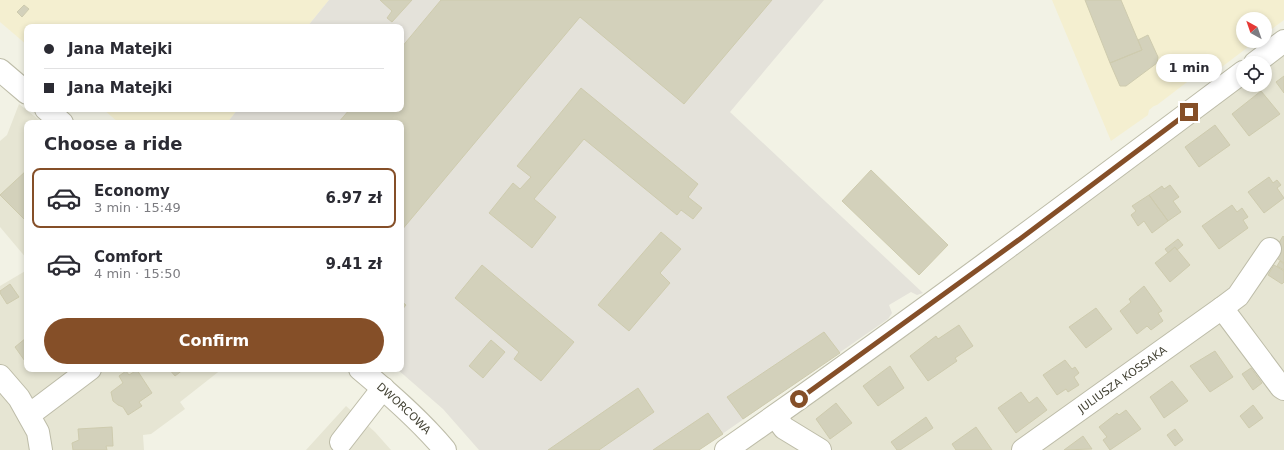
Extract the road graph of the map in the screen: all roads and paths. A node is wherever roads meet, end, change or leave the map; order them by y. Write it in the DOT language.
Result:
graph roads {
  1 [pos="1284,41"];
  2 [pos="1264,56"];
  3 [pos="0,70"];
  4 [pos="1236,77"];
  5 [pos="24,90"];
  6 [pos="49,112"];
  7 [pos="59,120"];
  8 [pos="1270,248"];
  9 [pos="1222,308"];
  10 [pos="86,372"];
  11 [pos="364,372"];
  12 [pos="0,376"];
  13 [pos="384,388"];
  14 [pos="1284,389"];
  15 [pos="29,415"];
  16 [pos="775,416"];
  17 [pos="341,442"];
  18 [pos="41,450"];
  19 [pos="445,450"];
  20 [pos="726,450"];
  21 [pos="820,450"];
  22 [pos="1023,450"];
  1 -- 2 [label="street"];
  3 -- 5 [label="street"];
  4 -- 16 [label="street"];
  6 -- 7 [label="street"];
  8 -- 9 [label="street, JULIUSZA KOSSAKA"];
  9 -- 14 [label="street"];
  9 -- 22 [label="street, JULIUSZA KOSSAKA"];
  10 -- 15 [label="street"];
  11 -- 13 [label="street, DWORCOWA"];
  12 -- 15 [label="street"];
  13 -- 17 [label="street"];
  13 -- 19 [label="street, DWORCOWA"];
  15 -- 18 [label="street"];
  16 -- 20 [label="street"];
  16 -- 21 [label="street"];
}
